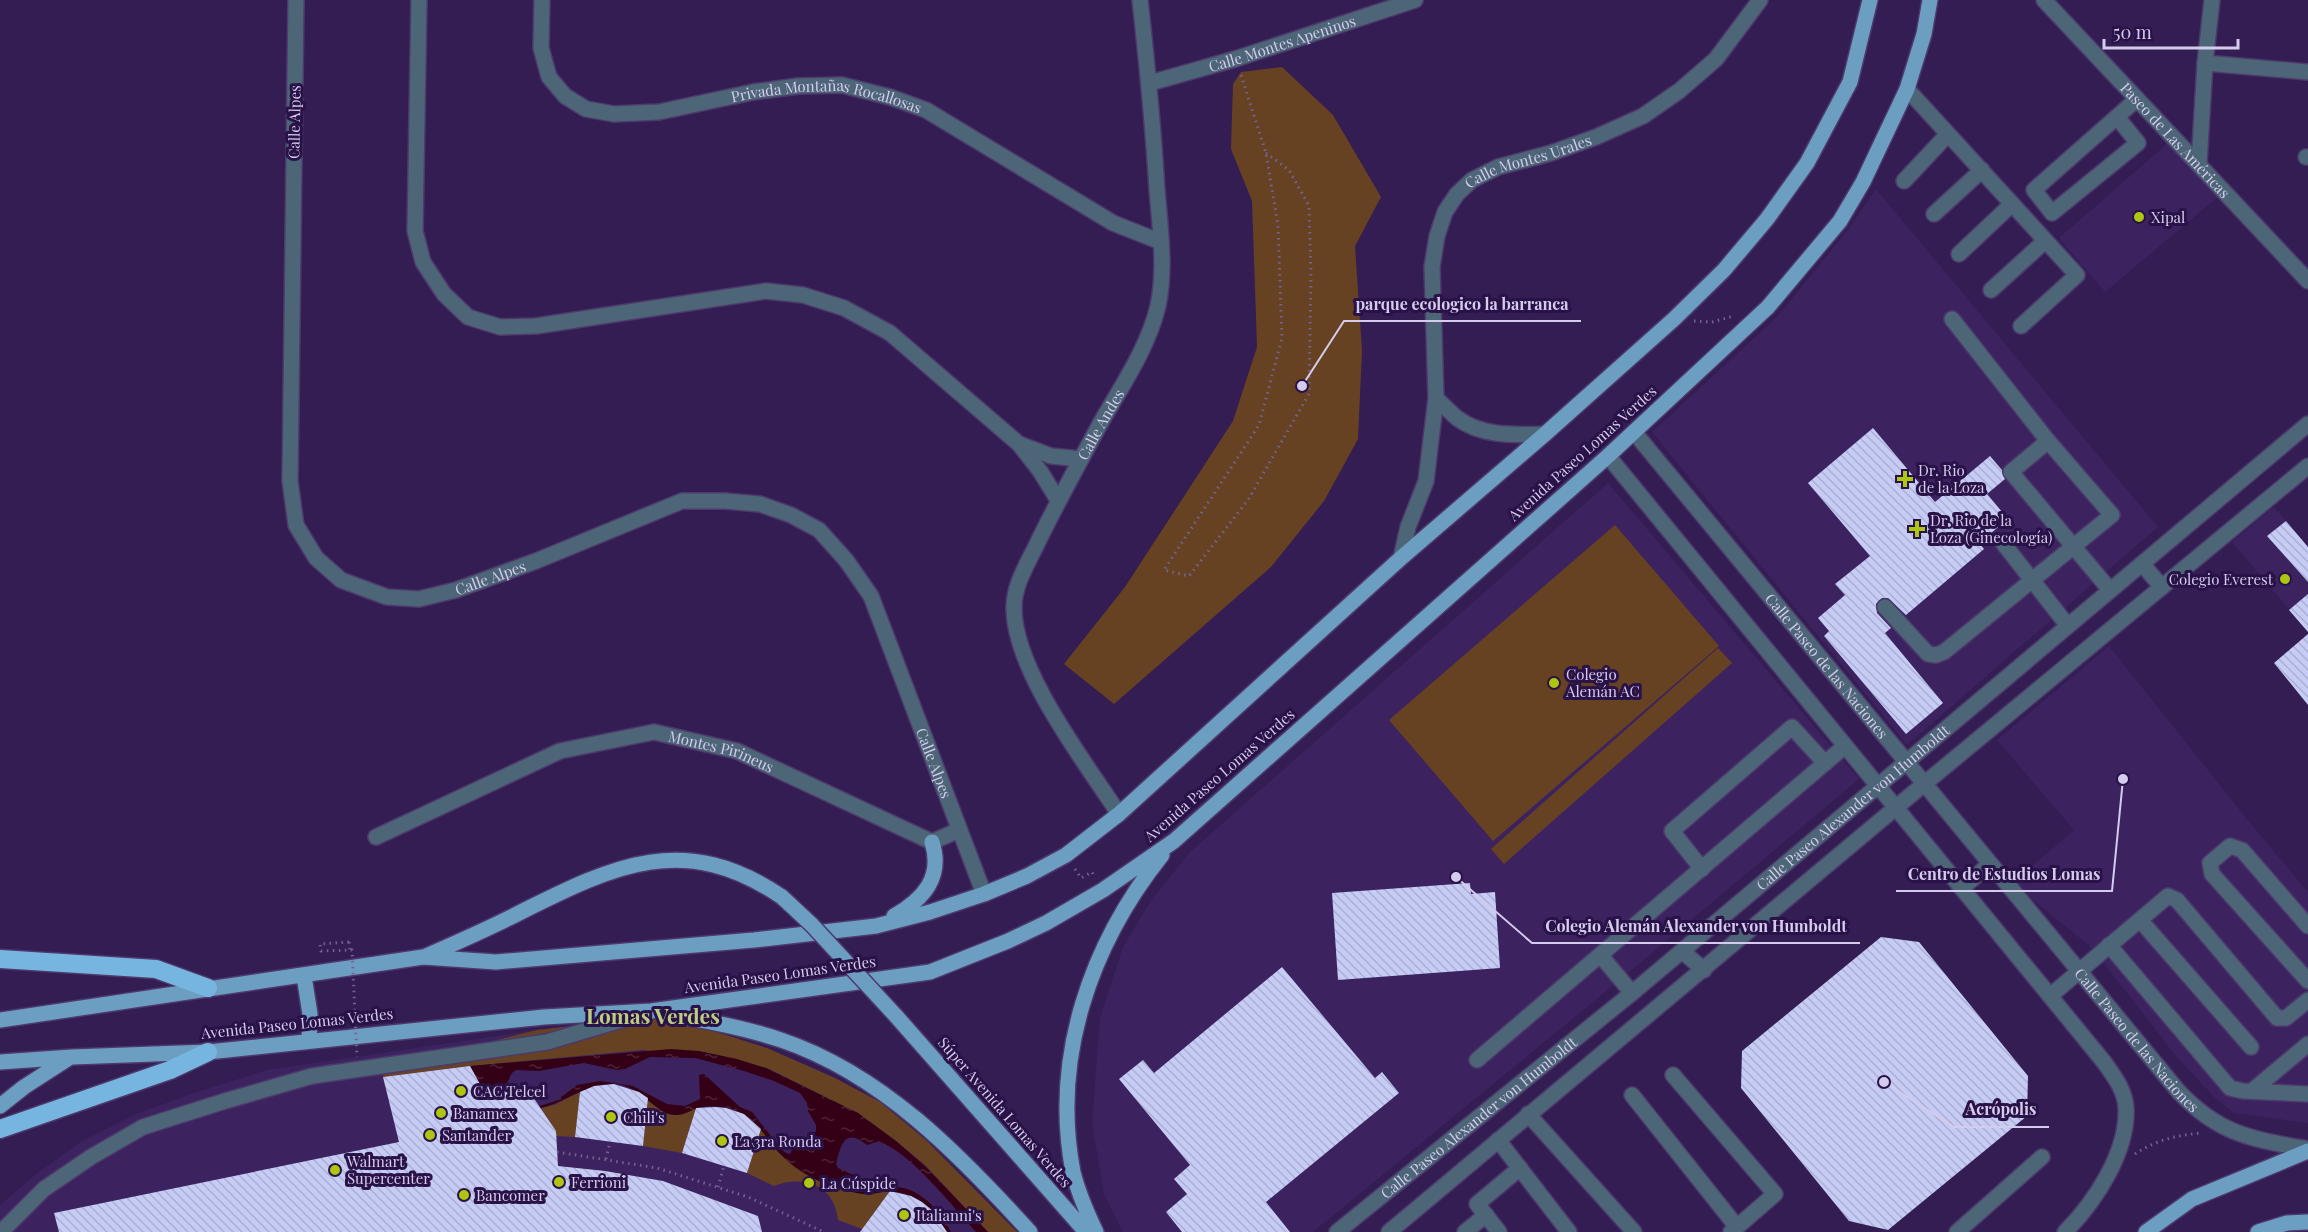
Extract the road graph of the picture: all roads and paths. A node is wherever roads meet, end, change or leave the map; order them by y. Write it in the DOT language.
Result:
graph roads {
  1 [pos="296,0"];
  2 [pos="419,0"];
  3 [pos="542,0"];
  4 [pos="1140,0"];
  5 [pos="1415,0"];
  6 [pos="1760,0"];
  7 [pos="1861,0"];
  8 [pos="1870,0"];
  9 [pos="1930,0"];
  10 [pos="2044,0"];
  11 [pos="2212,0"];
  12 [pos="1867,19"];
  13 [pos="1235,58"];
  14 [pos="2205,63"];
  15 [pos="2308,72"];
  16 [pos="1150,83"];
  17 [pos="1907,89"];
  18 [pos="2138,99"];
  19 [pos="2116,117"];
  20 [pos="1948,134"];
  21 [pos="1266,153"];
  22 [pos="2199,164"];
  23 [pos="1982,170"];
  24 [pos="1904,181"];
  25 [pos="2012,204"];
  26 [pos="1934,214"];
  27 [pos="2046,241"];
  28 [pos="1161,242"];
  29 [pos="1959,254"];
  30 [pos="2308,281"];
  31 [pos="1991,290"];
  32 [pos="1740,314"];
  33 [pos="1674,319"];
  34 [pos="1952,319"];
  35 [pos="2021,326"];
  36 [pos="1436,398"];
  37 [pos="2308,424"];
  38 [pos="1634,432"];
  39 [pos="1545,434"];
  40 [pos="2048,441"];
  41 [pos="1019,444"];
  42 [pos="1608,456"];
  43 [pos="1081,459"];
  44 [pos="2308,466"];
  45 [pos="1058,501"];
  46 [pos="2003,543"];
  47 [pos="2073,547"];
  48 [pos="1401,558"];
  49 [pos="2142,564"];
  50 [pos="2031,581"];
  51 [pos="2162,587"];
  52 [pos="2110,590"];
  53 [pos="1885,607"];
  54 [pos="2068,626"];
  55 [pos="1845,746"];
  56 [pos="1905,762"];
  57 [pos="1825,763"];
  58 [pos="1924,784"];
  59 [pos="1878,785"];
  60 [pos="1897,807"];
  61 [pos="1119,814"];
  62 [pos="959,830"];
  63 [pos="376,837"];
  64 [pos="1174,841"];
  65 [pos="932,842"];
  66 [pos="1066,855"];
  67 [pos="1990,864"];
  68 [pos="1702,869"];
  69 [pos="1962,888"];
  70 [pos="1103,890"];
  71 [pos="984,894"];
  72 [pos="2139,920"];
  73 [pos="876,926"];
  74 [pos="2308,926"];
  75 [pos="349,942"];
  76 [pos="2109,945"];
  77 [pos="1682,951"];
  78 [pos="1601,956"];
  79 [pos="423,957"];
  80 [pos="0,959"];
  81 [pos="1704,970"];
  82 [pos="2078,971"];
  83 [pos="304,976"];
  84 [pos="2308,981"];
  85 [pos="208,988"];
  86 [pos="1632,993"];
  87 [pos="2050,996"];
  88 [pos="2308,1000"];
  89 [pos="651,1011"];
  90 [pos="0,1020"];
  91 [pos="309,1041"];
  92 [pos="2308,1044"];
  93 [pos="2251,1047"];
  94 [pos="208,1052"];
  95 [pos="72,1057"];
  96 [pos="357,1057"];
  97 [pos="1477,1060"];
  98 [pos="0,1062"];
  99 [pos="1673,1075"];
  100 [pos="2253,1091"];
  101 [pos="2308,1094"];
  102 [pos="1632,1095"];
  103 [pos="0,1106"];
  104 [pos="1528,1114"];
  105 [pos="0,1130"];
  106 [pos="2231,1131"];
  107 [pos="1498,1140"];
  108 [pos="610,1142"];
  109 [pos="2308,1150"];
  110 [pos="557,1152"];
  111 [pos="2042,1157"];
  112 [pos="606,1159"];
  113 [pos="724,1166"];
  114 [pos="1520,1168"];
  115 [pos="2110,1169"];
  116 [pos="718,1187"];
  117 [pos="1486,1215"];
  118 [pos="2308,1222"];
  119 [pos="1734,1229"];
  120 [pos="1,1232"];
  121 [pos="824,1232"];
  122 [pos="1030,1232"];
  123 [pos="1086,1232"];
  124 [pos="1096,1232"];
  125 [pos="1337,1232"];
  126 [pos="1389,1232"];
  127 [pos="1465,1232"];
  128 [pos="1499,1232"];
  129 [pos="1569,1232"];
  130 [pos="1634,1232"];
  131 [pos="1957,1232"];
  132 [pos="2066,1232"];
  133 [pos="2146,1232"];
  134 [pos="2258,1232"];
  1 -- 62 [label="street, Calle Alpes"];
  2 -- 41 [label="street"];
  3 -- 28 [label="street, Privada Montañas Rocallosas"];
  4 -- 16 [label="street, Calle Andes"];
  5 -- 13 [label="street, Calle Montes Apeninos"];
  6 -- 36 [label="street, Calle Montes Urales"];
  7 -- 12 [label="street"];
  8 -- 12 [label="main road"];
  9 -- 17 [label="main road, Avenida Paseo Lomas Verdes"];
  10 -- 18 [label="street, Paseo de Las Américas"];
  11 -- 14 [label="street"];
  12 -- 33 [label="main road"];
  13 -- 16 [label="street, Calle Montes Apeninos"];
  13 -- 21 [label="path"];
  14 -- 15 [label="street"];
  14 -- 22 [label="street"];
  16 -- 28 [label="street, Calle Andes"];
  17 -- 20 [label="street"];
  17 -- 38 [label="main road, Avenida Paseo Lomas Verdes"];
  18 -- 19 [label="street"];
  18 -- 22 [label="street, Paseo de Las Américas"];
  19 -- 19 [label="street"];
  20 -- 23 [label="street"];
  20 -- 24 [label="street"];
  21 -- 21 [label="path"];
  22 -- 30 [label="street, Paseo de Las Américas"];
  23 -- 25 [label="street"];
  23 -- 26 [label="street"];
  25 -- 27 [label="street"];
  25 -- 29 [label="street"];
  27 -- 31 [label="street"];
  27 -- 35 [label="street"];
  28 -- 43 [label="street, Calle Andes"];
  32 -- 33 [label="path"];
  33 -- 39 [label="main road"];
  34 -- 40 [label="street"];
  36 -- 39 [label="street"];
  36 -- 48 [label="street, Calle Montes Urales"];
  37 -- 49 [label="street, Calle Paseo Alexander von Humboldt"];
  38 -- 42 [label="main road, Avenida Paseo Lomas Verdes"];
  38 -- 56 [label="street, Calle Paseo de las Naciones"];
  39 -- 48 [label="main road"];
  40 -- 47 [label="street"];
  40 -- 47 [label="street"];
  41 -- 43 [label="street"];
  41 -- 45 [label="street"];
  42 -- 55 [label="street"];
  42 -- 64 [label="main road, Avenida Paseo Lomas Verdes"];
  43 -- 45 [label="street, Calle Andes"];
  44 -- 51 [label="street, Calle Paseo Alexander von Humboldt"];
  45 -- 61 [label="street, Calle Andes"];
  46 -- 50 [label="street"];
  47 -- 50 [label="street"];
  47 -- 52 [label="street"];
  48 -- 61 [label="main road"];
  49 -- 51 [label="street"];
  49 -- 52 [label="street, Calle Paseo Alexander von Humboldt"];
  50 -- 53 [label="street"];
  50 -- 54 [label="street"];
  51 -- 58 [label="street, Calle Paseo Alexander von Humboldt"];
  52 -- 54 [label="street, Calle Paseo Alexander von Humboldt"];
  54 -- 56 [label="street, Calle Paseo Alexander von Humboldt"];
  55 -- 57 [label="street"];
  55 -- 59 [label="street"];
  56 -- 58 [label="street, Calle Paseo de las Naciones"];
  56 -- 59 [label="street, Calle Paseo Alexander von Humboldt"];
  57 -- 68 [label="street"];
  57 -- 68 [label="street"];
  58 -- 60 [label="street, Calle Paseo Alexander von Humboldt"];
  58 -- 67 [label="street, Calle Paseo de las Naciones"];
  59 -- 60 [label="street"];
  59 -- 77 [label="street, Calle Paseo Alexander von Humboldt"];
  60 -- 69 [label="street"];
  60 -- 81 [label="street, Calle Paseo Alexander von Humboldt"];
  61 -- 66 [label="main road"];
  62 -- 65 [label="street"];
  62 -- 71 [label="street, Calle Alpes"];
  63 -- 65 [label="street, Montes Pirineus"];
  64 -- 70 [label="main road, Avenida Paseo Lomas Verdes"];
  64 -- 124 [label="main road"];
  65 -- 73 [label="main road"];
  66 -- 70 [label="path"];
  66 -- 71 [label="main road"];
  67 -- 69 [label="street"];
  67 -- 82 [label="street, Calle Paseo de las Naciones"];
  68 -- 78 [label="street"];
  69 -- 87 [label="street"];
  70 -- 89 [label="main road, Avenida Paseo Lomas Verdes"];
  71 -- 73 [label="main road"];
  72 -- 76 [label="street"];
  72 -- 88 [label="street"];
  72 -- 93 [label="street"];
  73 -- 79 [label="main road"];
  74 -- 84 [label="street"];
  75 -- 96 [label="path, bridge"];
  76 -- 82 [label="street"];
  76 -- 100 [label="street"];
  77 -- 81 [label="street"];
  77 -- 86 [label="street, Calle Paseo Alexander von Humboldt"];
  78 -- 86 [label="street"];
  78 -- 97 [label="street"];
  79 -- 83 [label="main road"];
  79 -- 123 [label="main road, Súper Avenida Lomas Verdes, bridge"];
  80 -- 85 [label="highway"];
  81 -- 104 [label="street, Calle Paseo Alexander von Humboldt"];
  82 -- 87 [label="street"];
  82 -- 106 [label="street, Calle Paseo de las Naciones"];
  83 -- 85 [label="main road"];
  83 -- 91 [label="main road"];
  85 -- 90 [label="main road"];
  86 -- 125 [label="street, Calle Paseo Alexander von Humboldt"];
  87 -- 115 [label="street"];
  89 -- 91 [label="main road, Avenida Paseo Lomas Verdes"];
  89 -- 120 [label="street"];
  89 -- 122 [label="main road"];
  91 -- 94 [label="main road, Avenida Paseo Lomas Verdes"];
  92 -- 100 [label="street"];
  94 -- 95 [label="main road, Avenida Paseo Lomas Verdes"];
  94 -- 105 [label="highway"];
  95 -- 98 [label="main road, Avenida Paseo Lomas Verdes"];
  95 -- 103 [label="main road"];
  99 -- 119 [label="street"];
  100 -- 101 [label="street"];
  102 -- 119 [label="street"];
  104 -- 107 [label="street, Calle Paseo Alexander von Humboldt"];
  104 -- 130 [label="street"];
  106 -- 109 [label="street, Calle Paseo de las Naciones"];
  106 -- 115 [label="path"];
  107 -- 114 [label="street"];
  107 -- 126 [label="street, Calle Paseo Alexander von Humboldt"];
  108 -- 112 [label="path"];
  109 -- 133 [label="main road"];
  110 -- 112 [label="path"];
  111 -- 131 [label="street"];
  112 -- 116 [label="path"];
  113 -- 116 [label="path"];
  114 -- 117 [label="street"];
  114 -- 129 [label="street"];
  115 -- 132 [label="street"];
  116 -- 121 [label="path"];
  117 -- 127 [label="street"];
  117 -- 128 [label="street"];
  118 -- 134 [label="main road"];
}
